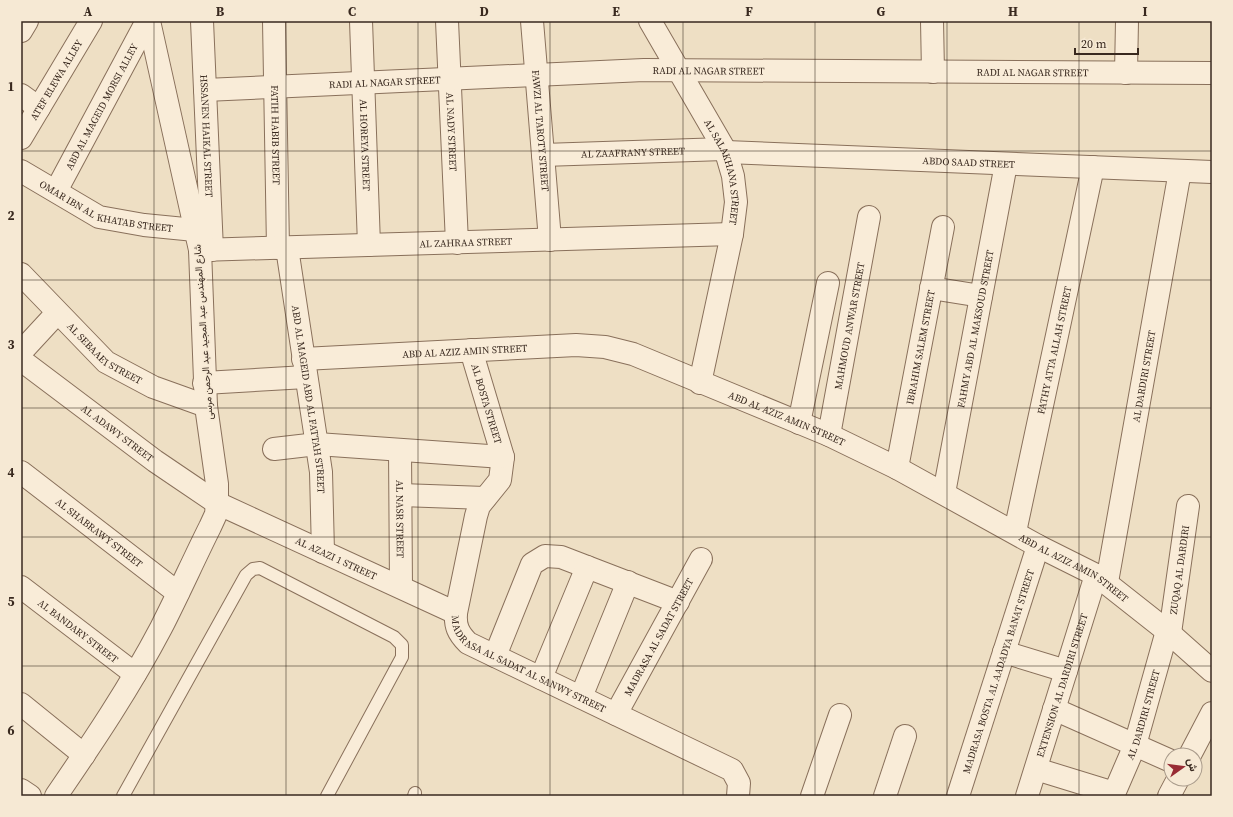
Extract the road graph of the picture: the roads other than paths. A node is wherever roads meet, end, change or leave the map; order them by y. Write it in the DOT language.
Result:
graph roads {
  1 [pos="27,21"];
  2 [pos="91,21"];
  3 [pos="202,21"];
  4 [pos="274,21"];
  5 [pos="362,21"];
  6 [pos="447,21"];
  7 [pos="532,21"];
  8 [pos="650,21"];
  9 [pos="932,21"];
  10 [pos="1127,21"];
  11 [pos="143,22"];
  12 [pos="21,31"];
  13 [pos="680,71"];
  14 [pos="933,72"];
  15 [pos="1126,73"];
  16 [pos="1212,73"];
  17 [pos="536,75"];
  18 [pos="450,79"];
  19 [pos="364,82"];
  20 [pos="276,86"];
  21 [pos="205,90"];
  22 [pos="21,95"];
  23 [pos="39,108"];
  24 [pos="21,138"];
  25 [pos="725,150"];
  26 [pos="543,155"];
  27 [pos="1006,164"];
  28 [pos="1093,167"];
  29 [pos="21,171"];
  30 [pos="1180,171"];
  31 [pos="1212,172"];
  32 [pos="56,192"];
  33 [pos="869,218"];
  34 [pos="943,228"];
  35 [pos="732,234"];
  36 [pos="550,240"];
  37 [pos="202,243"];
  38 [pos="457,243"];
  39 [pos="369,245"];
  40 [pos="282,248"];
  41 [pos="21,274"];
  42 [pos="828,283"];
  43 [pos="931,288"];
  44 [pos="981,296"];
  45 [pos="57,313"];
  46 [pos="471,350"];
  47 [pos="21,352"];
  48 [pos="21,360"];
  49 [pos="305,368"];
  50 [pos="204,383"];
  51 [pos="700,383"];
  52 [pos="206,406"];
  53 [pos="799,423"];
  54 [pos="829,435"];
  55 [pos="317,444"];
  56 [pos="274,449"];
  57 [pos="400,450"];
  58 [pos="503,457"];
  59 [pos="897,468"];
  60 [pos="21,472"];
  61 [pos="944,493"];
  62 [pos="400,495"];
  63 [pos="485,498"];
  64 [pos="217,503"];
  65 [pos="1188,506"];
  66 [pos="1015,532"];
  67 [pos="1038,546"];
  68 [pos="323,552"];
  69 [pos="701,559"];
  70 [pos="587,567"];
  71 [pos="1102,579"];
  72 [pos="628,582"];
  73 [pos="21,587"];
  74 [pos="401,587"];
  75 [pos="178,593"];
  76 [pos="678,602"];
  77 [pos="456,613"];
  78 [pos="1169,632"];
  79 [pos="1004,652"];
  80 [pos="495,656"];
  81 [pos="1066,671"];
  82 [pos="1212,671"];
  83 [pos="135,674"];
  84 [pos="541,678"];
  85 [pos="581,697"];
  86 [pos="21,704"];
  87 [pos="1054,709"];
  88 [pos="1212,712"];
  89 [pos="616,714"];
  90 [pos="840,715"];
  91 [pos="905,736"];
  92 [pos="1135,745"];
  93 [pos="1194,747"];
  94 [pos="84,755"];
  95 [pos="1163,757"];
  96 [pos="1036,769"];
  97 [pos="1174,787"];
  98 [pos="21,790"];
  99 [pos="1113,795"];
  100 [pos="30,796"];
  101 [pos="56,796"];
  102 [pos="124,796"];
  103 [pos="327,796"];
  104 [pos="738,796"];
  105 [pos="812,796"];
  106 [pos="885,796"];
  107 [pos="958,796"];
  108 [pos="1027,796"];
  109 [pos="1169,796"];
  1 -- 12 [label="street"];
  2 -- 23 [label="street, ATEF ELEWA ALLEY"];
  3 -- 21 [label="street, HSSANEN HAIKAL STREET"];
  4 -- 20 [label="street, FATIH HABIB STREET"];
  5 -- 19 [label="street, AL HOREYA STREET"];
  6 -- 18 [label="street, AL NADY STREET"];
  7 -- 17 [label="street, FAWZI AL TAROTY STREET"];
  8 -- 13 [label="street, AL SALAKHANA STREET"];
  9 -- 14 [label="street"];
  10 -- 15 [label="street"];
  11 -- 32 [label="street, ABD AL MAGEID MORSI ALLEY"];
  11 -- 37 [label="street, شارع المهندس عبد المجيد عبد الرحمن مرسى"];
  13 -- 14 [label="street, RADI AL NAGAR STREET"];
  13 -- 17 [label="street, RADI AL NAGAR STREET"];
  13 -- 25 [label="street, AL SALAKHANA STREET"];
  14 -- 15 [label="street, RADI AL NAGAR STREET"];
  15 -- 16 [label="street, RADI AL NAGAR STREET"];
  17 -- 18 [label="street, RADI AL NAGAR STREET"];
  17 -- 26 [label="street, FAWZI AL TAROTY STREET"];
  18 -- 19 [label="street, RADI AL NAGAR STREET"];
  18 -- 38 [label="street, AL NADY STREET"];
  19 -- 20 [label="street, RADI AL NAGAR STREET"];
  19 -- 39 [label="street, AL HOREYA STREET"];
  20 -- 21 [label="street, RADI AL NAGAR STREET"];
  20 -- 40 [label="street, FATIH HABIB STREET"];
  21 -- 37 [label="street, HSSANEN HAIKAL STREET"];
  22 -- 23 [label="street"];
  23 -- 24 [label="street, ATEF ELEWA ALLEY"];
  25 -- 26 [label="street, AL ZAAFRANY STREET"];
  25 -- 27 [label="street, ABDO SAAD STREET"];
  25 -- 35 [label="street, AL SALAKHANA STREET"];
  26 -- 36 [label="street, FAWZI AL TAROTY STREET"];
  27 -- 28 [label="street, ABDO SAAD STREET"];
  27 -- 44 [label="street, FAHMY ABD AL MAKSOUD STREET"];
  28 -- 30 [label="street, ABDO SAAD STREET"];
  28 -- 66 [label="street, FATHY ATTA ALLAH STREET"];
  29 -- 32 [label="street, OMAR IBN AL KHATAB STREET"];
  30 -- 31 [label="street, ABDO SAAD STREET"];
  30 -- 71 [label="street, AL DARDIRI STREET"];
  32 -- 37 [label="street, OMAR IBN AL KHATAB STREET"];
  33 -- 54 [label="street, MAHMOUD ANWAR STREET"];
  34 -- 43 [label="street, IBRAHIM SALEM STREET"];
  35 -- 36 [label="street, AL ZAHRAA STREET"];
  35 -- 51 [label="street, AL SALAKHANA STREET"];
  36 -- 38 [label="street, AL ZAHRAA STREET"];
  37 -- 40 [label="street, AL ZAHRAA STREET"];
  37 -- 50 [label="street, شارع المهندس عبد المجيد عبد الرحمن مرسى"];
  38 -- 39 [label="street, AL ZAHRAA STREET"];
  39 -- 40 [label="street, AL ZAHRAA STREET"];
  40 -- 49 [label="street, ABD AL MAGEID ABD AL FATTAH STREET"];
  41 -- 45 [label="street, AL SEBAAEI STREET"];
  42 -- 53 [label="street"];
  43 -- 44 [label="street"];
  43 -- 59 [label="street, IBRAHIM SALEM STREET"];
  44 -- 61 [label="street, FAHMY ABD AL MAKSOUD STREET"];
  45 -- 47 [label="street"];
  45 -- 52 [label="street, AL SEBAAEI STREET"];
  46 -- 49 [label="street, ABD AL AZIZ AMIN STREET"];
  46 -- 51 [label="street, ABD AL AZIZ AMIN STREET"];
  46 -- 58 [label="street, AL BOSTA STREET"];
  48 -- 64 [label="street, AL ADAWY STREET"];
  49 -- 50 [label="street, ABD AL AZIZ AMIN STREET"];
  49 -- 55 [label="street, ABD AL MAGEID ABD AL FATTAH STREET"];
  50 -- 52 [label="street, شارع المهندس عبد المجيد عبد الرحمن مرسى"];
  51 -- 53 [label="street, ABD AL AZIZ AMIN STREET"];
  52 -- 64 [label="street, شارع المهندس عبد المجيد عبد الرحمن مرسى"];
  53 -- 54 [label="street, ABD AL AZIZ AMIN STREET"];
  54 -- 59 [label="street, ABD AL AZIZ AMIN STREET"];
  55 -- 56 [label="street"];
  55 -- 57 [label="street"];
  55 -- 68 [label="street, ABD AL MAGEID ABD AL FATTAH STREET"];
  57 -- 58 [label="street"];
  57 -- 62 [label="street, AL NASR STREET"];
  58 -- 63 [label="street, MADRASA AL SADAT AL SANWY STREET"];
  59 -- 61 [label="street, ABD AL AZIZ AMIN STREET"];
  60 -- 75 [label="street, AL SHABRAWY STREET"];
  61 -- 66 [label="street, ABD AL AZIZ AMIN STREET"];
  62 -- 63 [label="street"];
  62 -- 74 [label="street, AL NASR STREET"];
  63 -- 77 [label="street, MADRASA AL SADAT AL SANWY STREET"];
  64 -- 68 [label="street, AL AZAZI 1 STREET"];
  64 -- 75 [label="street, شارع المهندس عبد المجيد عبد الرحمن مرسى"];
  65 -- 78 [label="street, ZUQAQ AL DARDIRI"];
  66 -- 67 [label="street, ABD AL AZIZ AMIN STREET"];
  67 -- 71 [label="street, ABD AL AZIZ AMIN STREET"];
  67 -- 79 [label="street, MADRASA BOSTA AL AADADYA BANAT STREET"];
  68 -- 74 [label="street, AL AZAZI 1 STREET"];
  69 -- 76 [label="street, MADRASA AL SADAT STREET"];
  70 -- 72 [label="street"];
  70 -- 80 [label="street"];
  70 -- 84 [label="street"];
  71 -- 78 [label="street, ABD AL AZIZ AMIN STREET"];
  71 -- 81 [label="street, EXTENSION AL DARDIRI STREET"];
  72 -- 76 [label="street"];
  72 -- 85 [label="street"];
  73 -- 83 [label="street, AL BANDARY STREET"];
  74 -- 77 [label="street, AL AZAZI 1 STREET"];
  75 -- 83 [label="street, شارع المهندس عبد المجيد عبد الرحمن مرسى"];
  76 -- 89 [label="street, MADRASA AL SADAT STREET"];
  77 -- 80 [label="street, MADRASA AL SADAT AL SANWY STREET"];
  78 -- 82 [label="street, ABD AL AZIZ AMIN STREET"];
  78 -- 92 [label="street, AL DARDIRI STREET"];
  79 -- 81 [label="street"];
  79 -- 107 [label="street, MADRASA BOSTA AL AADADYA BANAT STREET"];
  80 -- 84 [label="street, MADRASA AL SADAT AL SANWY STREET"];
  81 -- 87 [label="street, EXTENSION AL DARDIRI STREET"];
  83 -- 94 [label="street, شارع المهندس عبد المجيد عبد الرحمن مرسى"];
  84 -- 85 [label="street, MADRASA AL SADAT AL SANWY STREET"];
  85 -- 89 [label="street, MADRASA AL SADAT AL SANWY STREET"];
  86 -- 94 [label="street"];
  87 -- 92 [label="street"];
  87 -- 96 [label="street, EXTENSION AL DARDIRI STREET"];
  88 -- 93 [label="street"];
  89 -- 104 [label="street, MADRASA AL SADAT AL SANWY STREET"];
  90 -- 105 [label="street"];
  91 -- 106 [label="street"];
  92 -- 95 [label="street"];
  92 -- 99 [label="street, AL DARDIRI STREET"];
  94 -- 101 [label="street, شارع المهندس عبد المجيد عبد الرحمن مرسى"];
  96 -- 99 [label="street"];
  96 -- 108 [label="street, EXTENSION AL DARDIRI STREET"];
  97 -- 109 [label="street"];
  98 -- 100 [label="street"];
  102 -- 103 [label="lane"];
}
